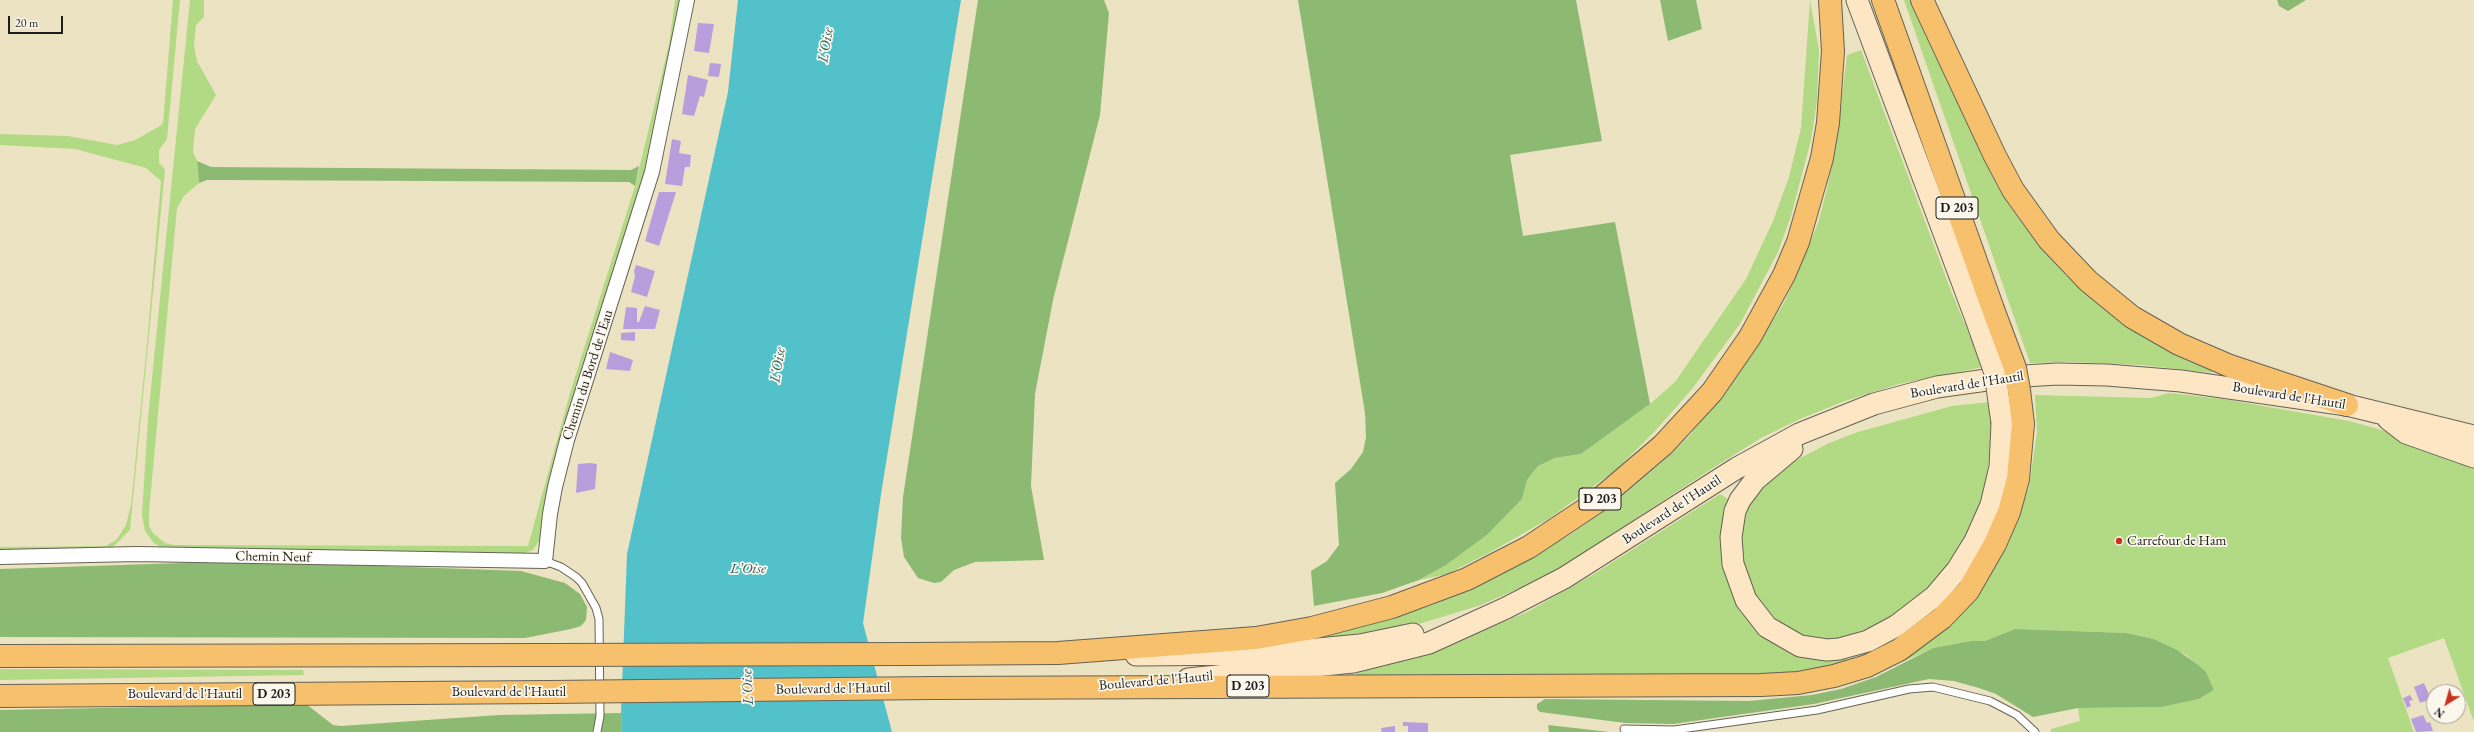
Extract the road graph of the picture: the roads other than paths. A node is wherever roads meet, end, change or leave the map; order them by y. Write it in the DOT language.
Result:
graph roads {
  1 [pos="687,0"];
  2 [pos="1830,0"];
  3 [pos="1857,0"];
  4 [pos="1883,0"];
  5 [pos="1922,0"];
  6 [pos="1985,314"];
  7 [pos="2347,405"];
  8 [pos="2378,411"];
  9 [pos="1848,413"];
  10 [pos="2012,424"];
  11 [pos="2474,436"];
  12 [pos="2474,456"];
  13 [pos="0,557"];
  14 [pos="545,561"];
  15 [pos="1488,616"];
  16 [pos="1058,653"];
  17 [pos="0,656"];
  18 [pos="1106,686"];
  19 [pos="0,696"];
  20 [pos="1624,729"];
  21 [pos="597,732"];
  22 [pos="2035,732"];
  1 -- 14 [label="street, Chemin du Bord de l'Eau"];
  2 -- 16 [label="main road, D 203"];
  3 -- 6 [label="main road"];
  4 -- 6 [label="main road, D 203"];
  5 -- 7 [label="main road"];
  6 -- 10 [label="main road, D 203, bridge"];
  7 -- 8 [label="main road, Boulevard de l'Hautil"];
  7 -- 9 [label="main road, Boulevard de l'Hautil"];
  8 -- 11 [label="main road, Boulevard de l'Hautil"];
  8 -- 12 [label="main road"];
  9 -- 10 [label="main road, D 203"];
  9 -- 15 [label="main road, Boulevard de l'Hautil"];
  10 -- 18 [label="main road, D 203"];
  13 -- 14 [label="street, Chemin Neuf"];
  14 -- 21 [label="lane"];
  15 -- 16 [label="main road, Boulevard de l'Hautil"];
  15 -- 18 [label="main road, Boulevard de l'Hautil"];
  16 -- 17 [label="main road, Boulevard de l'Hautil / D 203, bridge"];
  18 -- 19 [label="main road, Boulevard de l'Hautil / D 203, bridge"];
  20 -- 22 [label="lane"];
}
